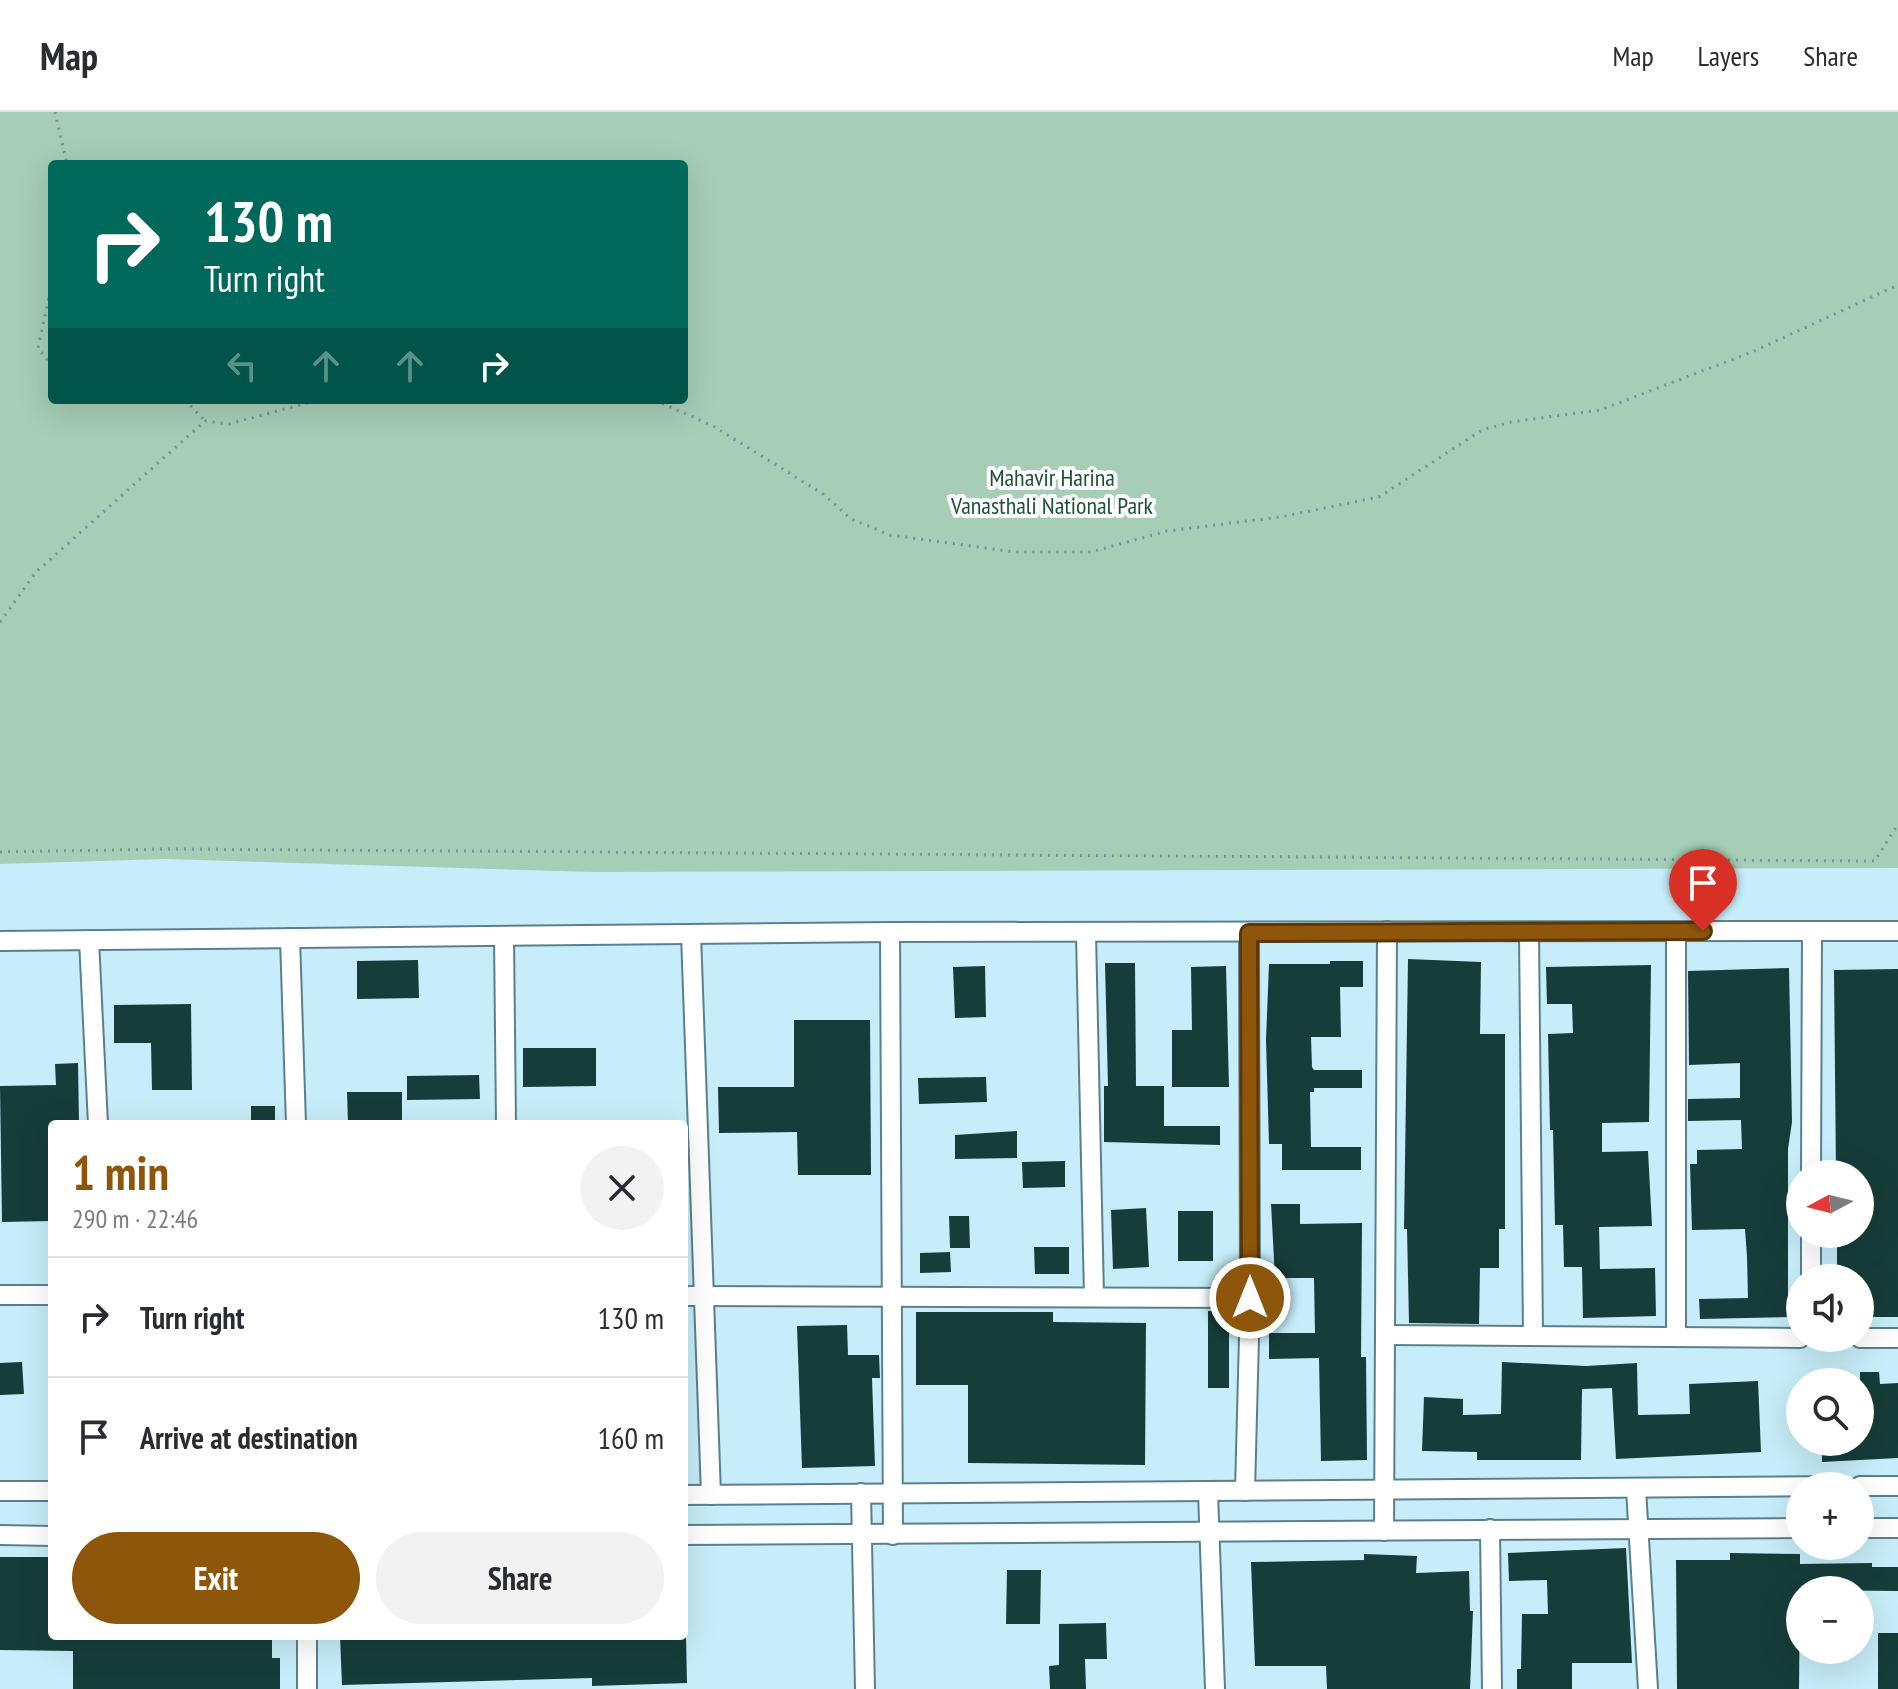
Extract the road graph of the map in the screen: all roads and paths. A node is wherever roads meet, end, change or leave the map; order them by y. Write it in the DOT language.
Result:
graph roads {
  1 [pos="55,112"];
  2 [pos="66,160"];
  3 [pos="1898,285"];
  4 [pos="48,302"];
  5 [pos="48,360"];
  6 [pos="189,404"];
  7 [pos="303,404"];
  8 [pos="664,404"];
  9 [pos="205,421"];
  10 [pos="0,622"];
  11 [pos="1898,824"];
  12 [pos="0,852"];
  13 [pos="1387,931"];
  14 [pos="1812,931"];
  15 [pos="1898,931"];
  16 [pos="890,932"];
  17 [pos="1529,932"];
  18 [pos="1676,932"];
  19 [pos="1249,933"];
  20 [pos="691,934"];
  21 [pos="1086,934"];
  22 [pos="504,936"];
  23 [pos="290,938"];
  24 [pos="89,940"];
  25 [pos="0,941"];
  26 [pos="98,1120"];
  27 [pos="296,1120"];
  28 [pos="506,1120"];
  29 [pos="1811,1160"];
  30 [pos="0,1295"];
  31 [pos="48,1295"];
  32 [pos="693,1296"];
  33 [pos="890,1297"];
  34 [pos="1094,1297"];
  35 [pos="1250,1298"];
  36 [pos="1386,1335"];
  37 [pos="1533,1336"];
  38 [pos="1676,1337"];
  39 [pos="1786,1338"];
  40 [pos="1874,1338"];
  41 [pos="1898,1338"];
  42 [pos="1786,1486"];
  43 [pos="1874,1486"];
  44 [pos="1898,1486"];
  45 [pos="1387,1489"];
  46 [pos="1636,1489"];
  47 [pos="0,1491"];
  48 [pos="48,1491"];
  49 [pos="1245,1491"];
  50 [pos="892,1492"];
  51 [pos="1208,1492"];
  52 [pos="861,1493"];
  53 [pos="688,1495"];
  54 [pos="711,1495"];
  55 [pos="1786,1528"];
  56 [pos="1874,1528"];
  57 [pos="1898,1528"];
  58 [pos="1490,1529"];
  59 [pos="1638,1529"];
  60 [pos="1384,1531"];
  61 [pos="1211,1534"];
  62 [pos="0,1535"];
  63 [pos="688,1535"];
  64 [pos="862,1535"];
  65 [pos="893,1535"];
  66 [pos="48,1536"];
  67 [pos="307,1640"];
  68 [pos="307,1689"];
  69 [pos="865,1689"];
  70 [pos="1215,1689"];
  71 [pos="1492,1689"];
  72 [pos="1648,1689"];
  1 -- 2 [label="path"];
  3 -- 8 [label="path"];
  4 -- 5 [label="path"];
  6 -- 9 [label="path"];
  7 -- 9 [label="path"];
  9 -- 10 [label="path"];
  11 -- 12 [label="path"];
  13 -- 17 [label="street"];
  13 -- 19 [label="street"];
  13 -- 36 [label="street"];
  14 -- 15 [label="street"];
  14 -- 18 [label="street"];
  14 -- 29 [label="street"];
  16 -- 20 [label="street"];
  16 -- 21 [label="street"];
  16 -- 33 [label="street"];
  17 -- 18 [label="street"];
  17 -- 37 [label="street"];
  18 -- 38 [label="street"];
  19 -- 21 [label="street"];
  19 -- 35 [label="street"];
  20 -- 22 [label="street"];
  20 -- 32 [label="street"];
  21 -- 34 [label="street"];
  22 -- 23 [label="street"];
  22 -- 28 [label="street"];
  23 -- 24 [label="street"];
  23 -- 27 [label="street"];
  24 -- 25 [label="street"];
  24 -- 26 [label="street"];
  30 -- 31 [label="street"];
  32 -- 33 [label="street"];
  32 -- 54 [label="street"];
  33 -- 34 [label="street"];
  33 -- 50 [label="street"];
  34 -- 35 [label="street"];
  35 -- 49 [label="street"];
  36 -- 37 [label="street"];
  36 -- 45 [label="street"];
  37 -- 38 [label="street"];
  38 -- 39 [label="street"];
  40 -- 41 [label="street"];
  42 -- 46 [label="street"];
  43 -- 44 [label="street"];
  45 -- 46 [label="street"];
  45 -- 49 [label="street"];
  45 -- 60 [label="street"];
  46 -- 59 [label="street"];
  47 -- 48 [label="street"];
  49 -- 51 [label="street"];
  50 -- 51 [label="street"];
  50 -- 52 [label="street"];
  50 -- 65 [label="street"];
  51 -- 61 [label="street"];
  52 -- 54 [label="street"];
  52 -- 64 [label="street"];
  53 -- 54 [label="street"];
  55 -- 59 [label="street"];
  56 -- 57 [label="street"];
  58 -- 59 [label="street"];
  58 -- 60 [label="street"];
  58 -- 71 [label="street"];
  59 -- 72 [label="street"];
  60 -- 61 [label="street"];
  61 -- 65 [label="street"];
  61 -- 70 [label="street"];
  62 -- 66 [label="street"];
  63 -- 64 [label="street"];
  64 -- 65 [label="street"];
  64 -- 69 [label="street"];
  67 -- 68 [label="street"];
}
